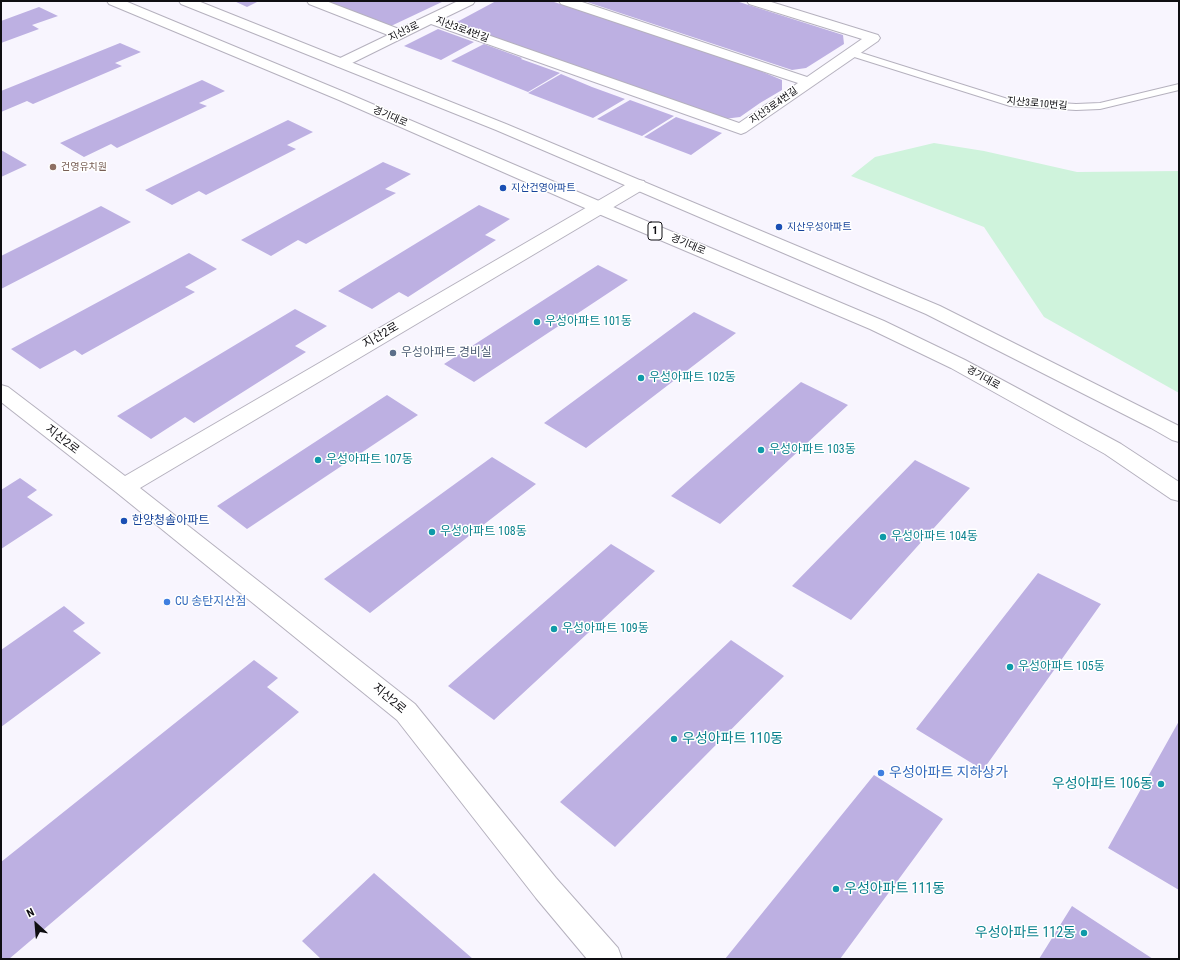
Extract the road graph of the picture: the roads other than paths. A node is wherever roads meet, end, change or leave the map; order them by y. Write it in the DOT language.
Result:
graph roads {
  1 [pos="114,1"];
  2 [pos="186,1"];
  3 [pos="314,1"];
  4 [pos="468,1"];
  5 [pos="566,1"];
  6 [pos="754,1"];
  7 [pos="430,19"];
  8 [pos="398,34"];
  9 [pos="852,53"];
  10 [pos="341,63"];
  11 [pos="809,82"];
  12 [pos="1179,87"];
  13 [pos="638,185"];
  14 [pos="600,208"];
  15 [pos="1,392"];
  16 [pos="1179,435"];
  17 [pos="124,487"];
  18 [pos="1179,493"];
  19 [pos="607,959"];
  1 -- 14 [label="street, 경기대로 / 1"];
  2 -- 10 [label="street"];
  3 -- 8 [label="street"];
  4 -- 7 [label="street, 지산3로"];
  5 -- 11 [label="street, 지산3로4번길"];
  6 -- 9 [label="street"];
  7 -- 8 [label="street, 지산3로"];
  7 -- 11 [label="street, 지산3로4번길"];
  8 -- 10 [label="street, 지산3로"];
  9 -- 11 [label="street"];
  9 -- 12 [label="lane, 지산3로10번길"];
  10 -- 13 [label="street"];
  13 -- 14 [label="street, 지산2로"];
  13 -- 16 [label="street"];
  14 -- 17 [label="street, 지산2로"];
  14 -- 18 [label="street, 경기대로 / 1"];
  15 -- 17 [label="street, 지산2로"];
  17 -- 19 [label="street, 지산2로"];
}
